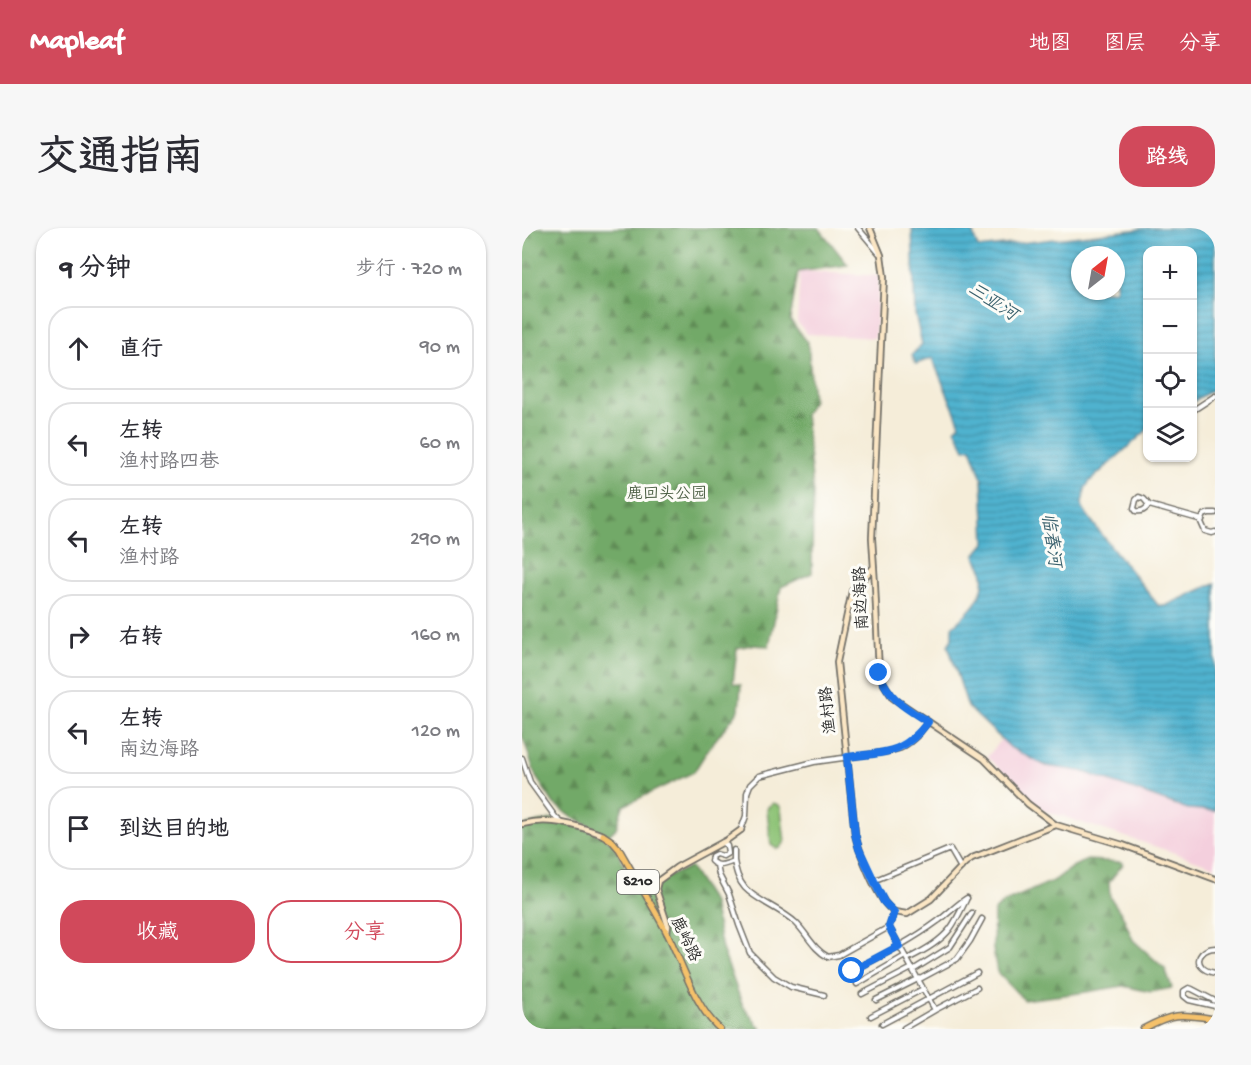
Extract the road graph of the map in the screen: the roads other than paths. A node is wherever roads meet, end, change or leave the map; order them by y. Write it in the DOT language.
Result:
graph roads {
  1 [pos="858,228"];
  2 [pos="870,228"];
  3 [pos="882,255"];
  4 [pos="1215,396"];
  5 [pos="1197,408"];
  6 [pos="1149,505"];
  7 [pos="1215,505"];
  8 [pos="1214,513"];
  9 [pos="1202,520"];
  10 [pos="1215,531"];
  11 [pos="873,568"];
  12 [pos="928,722"];
  13 [pos="847,757"];
  14 [pos="522,758"];
  15 [pos="561,822"];
  16 [pos="522,824"];
  17 [pos="1056,825"];
  18 [pos="741,830"];
  19 [pos="603,835"];
  20 [pos="723,842"];
  21 [pos="734,850"];
  22 [pos="734,861"];
  23 [pos="717,865"];
  24 [pos="960,868"];
  25 [pos="1215,879"];
  26 [pos="873,881"];
  27 [pos="894,912"];
  28 [pos="972,913"];
  29 [pos="982,919"];
  30 [pos="889,927"];
  31 [pos="667,933"];
  32 [pos="899,946"];
  33 [pos="1215,948"];
  34 [pos="906,957"];
  35 [pos="912,969"];
  36 [pos="852,971"];
  37 [pos="977,973"];
  38 [pos="1215,973"];
  39 [pos="918,980"];
  40 [pos="857,984"];
  41 [pos="977,988"];
  42 [pos="923,989"];
  43 [pos="862,994"];
  44 [pos="824,995"];
  45 [pos="929,999"];
  46 [pos="876,1000"];
  47 [pos="1215,1000"];
  48 [pos="1215,1006"];
  49 [pos="935,1010"];
  50 [pos="871,1016"];
  51 [pos="1215,1019"];
  52 [pos="882,1024"];
  53 [pos="720,1029"];
  54 [pos="905,1029"];
  55 [pos="1143,1029"];
  1 -- 3 [label="street"];
  2 -- 3 [label="main road, 南边海路"];
  3 -- 11 [label="main road, 南边海路"];
  4 -- 5 [label="street"];
  6 -- 9 [label="street"];
  7 -- 8 [label="street"];
  8 -- 9 [label="street"];
  9 -- 10 [label="street"];
  11 -- 12 [label="main road, 南边海路"];
  11 -- 13 [label="main road, 渔村路"];
  12 -- 13 [label="street"];
  12 -- 17 [label="main road, 南边海路"];
  13 -- 18 [label="street"];
  13 -- 26 [label="main road, 渔村路"];
  14 -- 15 [label="street"];
  15 -- 16 [label="main road"];
  15 -- 19 [label="main road"];
  17 -- 24 [label="main road"];
  17 -- 25 [label="main road, 南边海路"];
  18 -- 20 [label="main road"];
  19 -- 31 [label="main road, 鹿岭路 / S210"];
  20 -- 23 [label="street"];
  20 -- 31 [label="main road"];
  21 -- 22 [label="street"];
  22 -- 23 [label="street"];
  22 -- 30 [label="street"];
  23 -- 44 [label="street"];
  24 -- 26 [label="street"];
  24 -- 27 [label="main road"];
  26 -- 27 [label="main road, 渔村路"];
  27 -- 30 [label="street"];
  28 -- 35 [label="street"];
  29 -- 39 [label="street"];
  30 -- 32 [label="street"];
  31 -- 53 [label="main road, 鹿岭路 / S210"];
  32 -- 34 [label="street"];
  32 -- 34 [label="street"];
  32 -- 36 [label="street"];
  33 -- 38 [label="street"];
  34 -- 35 [label="street"];
  34 -- 40 [label="street"];
  35 -- 39 [label="street"];
  35 -- 43 [label="street"];
  37 -- 45 [label="street"];
  39 -- 42 [label="street"];
  39 -- 46 [label="street"];
  41 -- 49 [label="street"];
  42 -- 45 [label="street"];
  42 -- 50 [label="street"];
  45 -- 49 [label="street"];
  45 -- 52 [label="street"];
  47 -- 48 [label="street"];
  49 -- 54 [label="street"];
  51 -- 55 [label="main road"];
}
